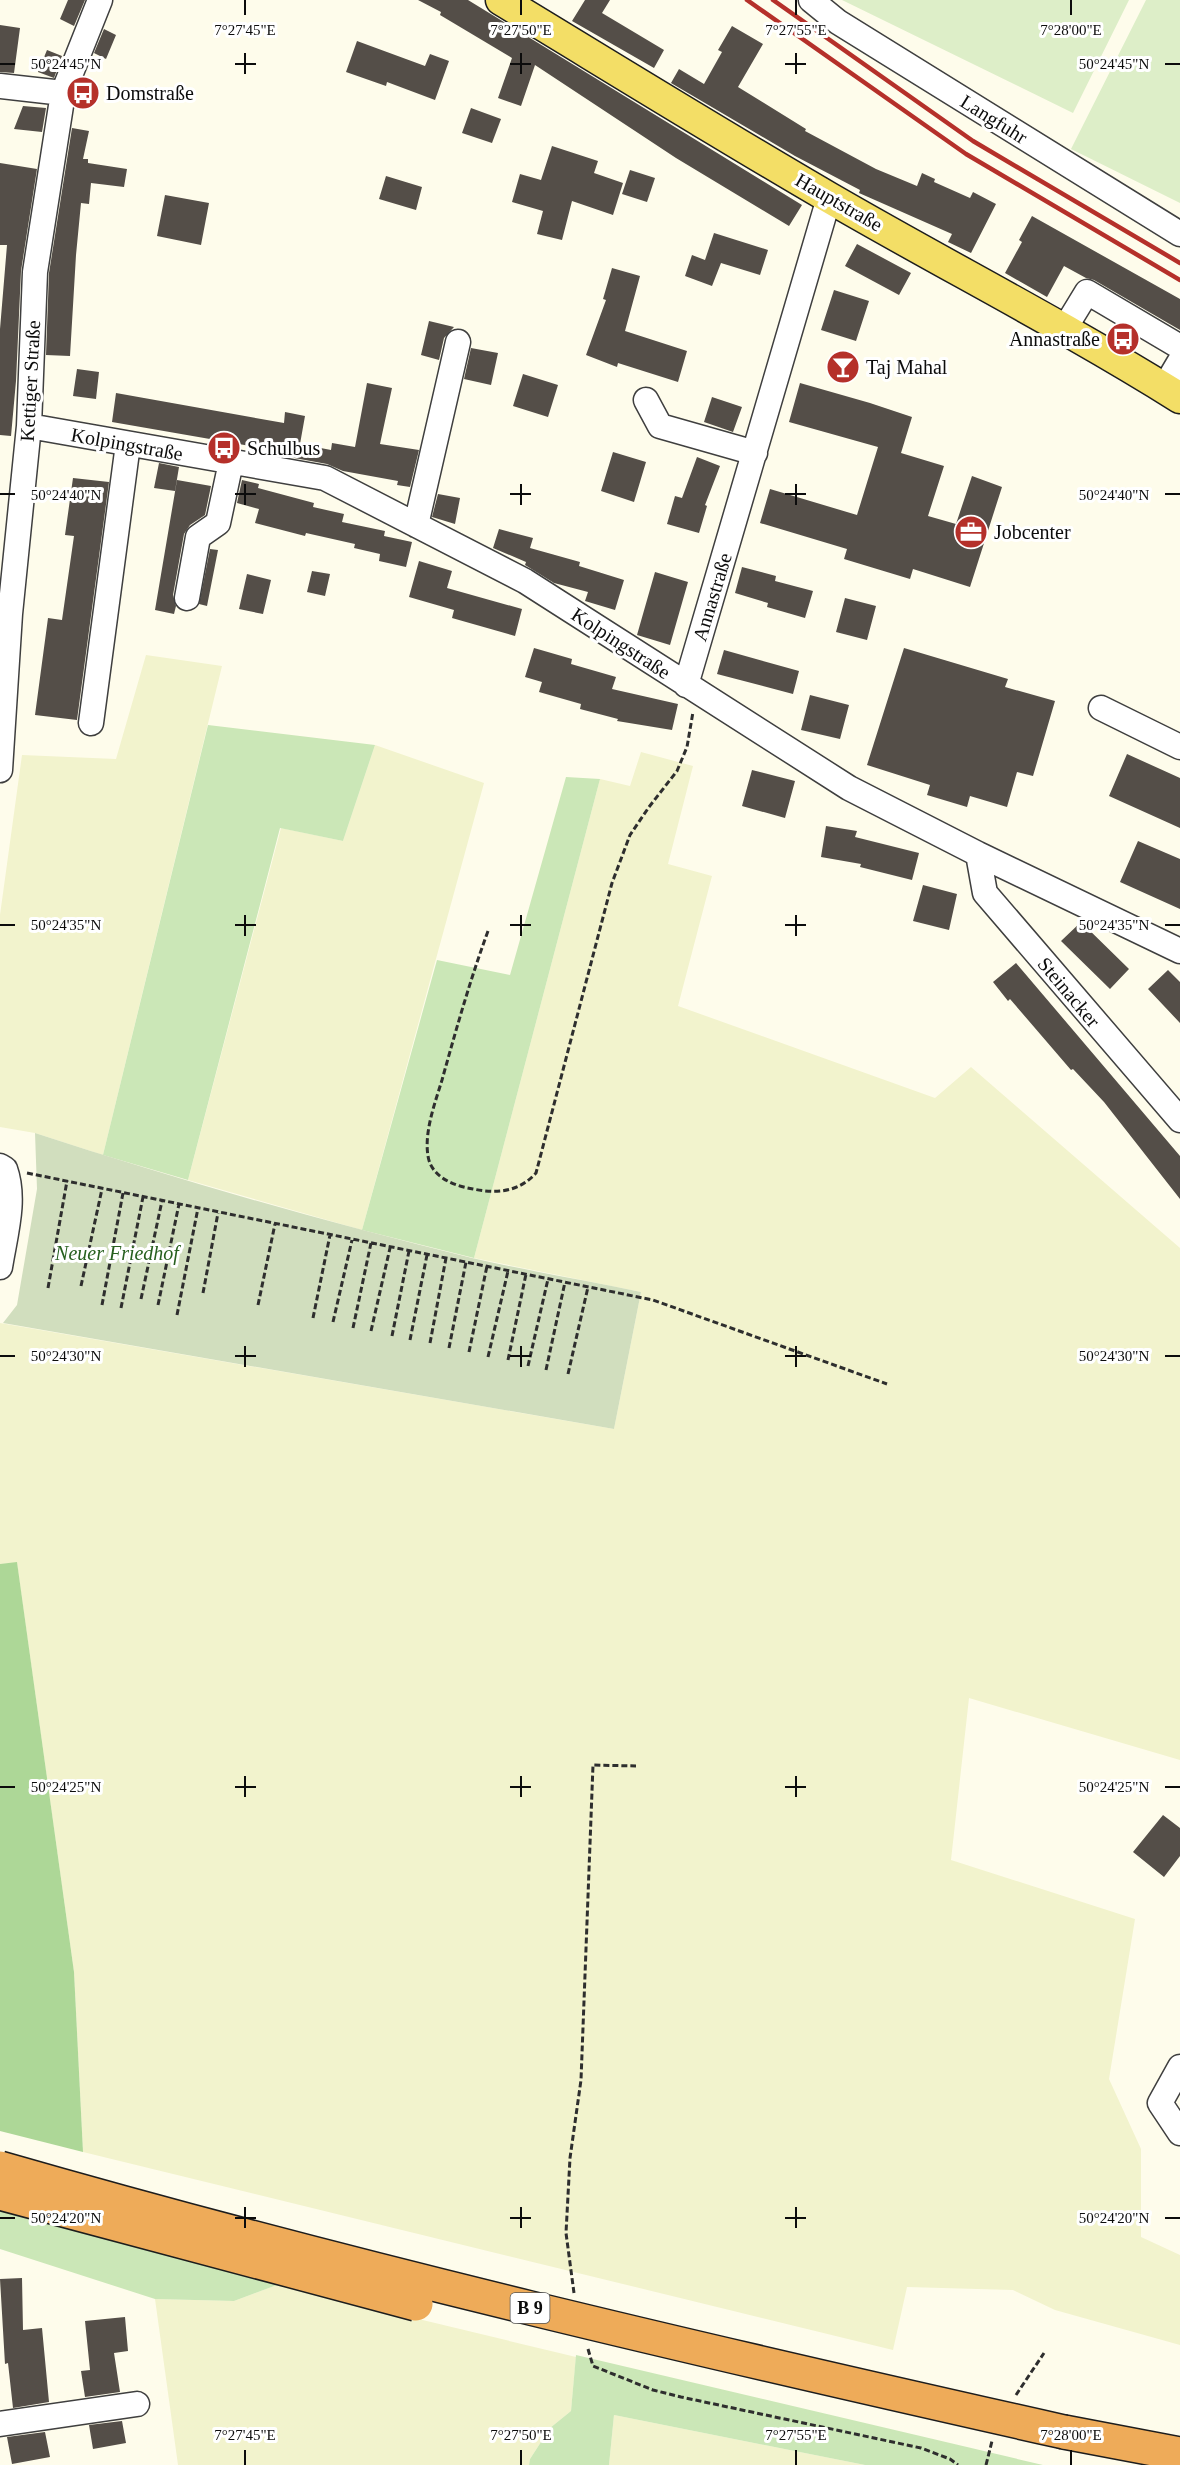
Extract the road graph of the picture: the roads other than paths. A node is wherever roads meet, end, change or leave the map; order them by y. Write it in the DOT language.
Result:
graph roads {
  1 [pos="100,0"];
  2 [pos="501,0"];
  3 [pos="811,0"];
  4 [pos="0,86"];
  5 [pos="63,93"];
  6 [pos="829,198"];
  7 [pos="1180,234"];
  8 [pos="1065,328"];
  9 [pos="458,342"];
  10 [pos="1180,347"];
  11 [pos="1180,361"];
  12 [pos="1172,393"];
  13 [pos="646,400"];
  14 [pos="29,426"];
  15 [pos="128,444"];
  16 [pos="756,453"];
  17 [pos="231,462"];
  18 [pos="416,525"];
  19 [pos="7,582"];
  20 [pos="187,598"];
  21 [pos="691,689"];
  22 [pos="1101,708"];
  23 [pos="91,723"];
  24 [pos="1180,747"];
  25 [pos="0,771"];
  26 [pos="978,854"];
  27 [pos="1180,951"];
  28 [pos="1180,1120"];
  29 [pos="2,1167"];
  30 [pos="0,1267"];
  31 [pos="1180,2067"];
  32 [pos="1180,2133"];
  33 [pos="0,2168"];
  34 [pos="0,2193"];
  35 [pos="137,2404"];
  36 [pos="0,2424"];
  37 [pos="1061,2443"];
  38 [pos="1180,2454"];
  39 [pos="1116,2465"];
  1 -- 5 [label="street, Kettiger Straße"];
  2 -- 6 [label="main road, Hauptstraße"];
  3 -- 7 [label="street, Langfuhr"];
  4 -- 5 [label="street"];
  5 -- 14 [label="street, Kettiger Straße"];
  6 -- 8 [label="main road, Hauptstraße"];
  6 -- 16 [label="street, Annastraße"];
  8 -- 10 [label="street"];
  8 -- 12 [label="main road, Hauptstraße"];
  9 -- 18 [label="street"];
  11 -- 12 [label="street"];
  13 -- 16 [label="street"];
  14 -- 15 [label="street, Kolpingstraße"];
  14 -- 19 [label="street, Kettiger Straße"];
  15 -- 17 [label="street, Kolpingstraße"];
  15 -- 23 [label="street"];
  16 -- 21 [label="street, Annastraße"];
  17 -- 18 [label="street, Kolpingstraße"];
  17 -- 20 [label="street"];
  18 -- 21 [label="street, Kolpingstraße"];
  19 -- 25 [label="street, Kettiger Straße"];
  21 -- 26 [label="street, Kolpingstraße"];
  22 -- 24 [label="street"];
  26 -- 27 [label="street, Kolpingstraße"];
  26 -- 28 [label="street, Steinacker"];
  29 -- 30 [label="street"];
  31 -- 32 [label="street"];
  33 -- 37 [label="highway, B 9, bridge"];
  34 -- 37 [label="highway, B 9, bridge"];
  35 -- 36 [label="street"];
  37 -- 38 [label="highway, B 9"];
  37 -- 39 [label="highway, B 9"];
}
